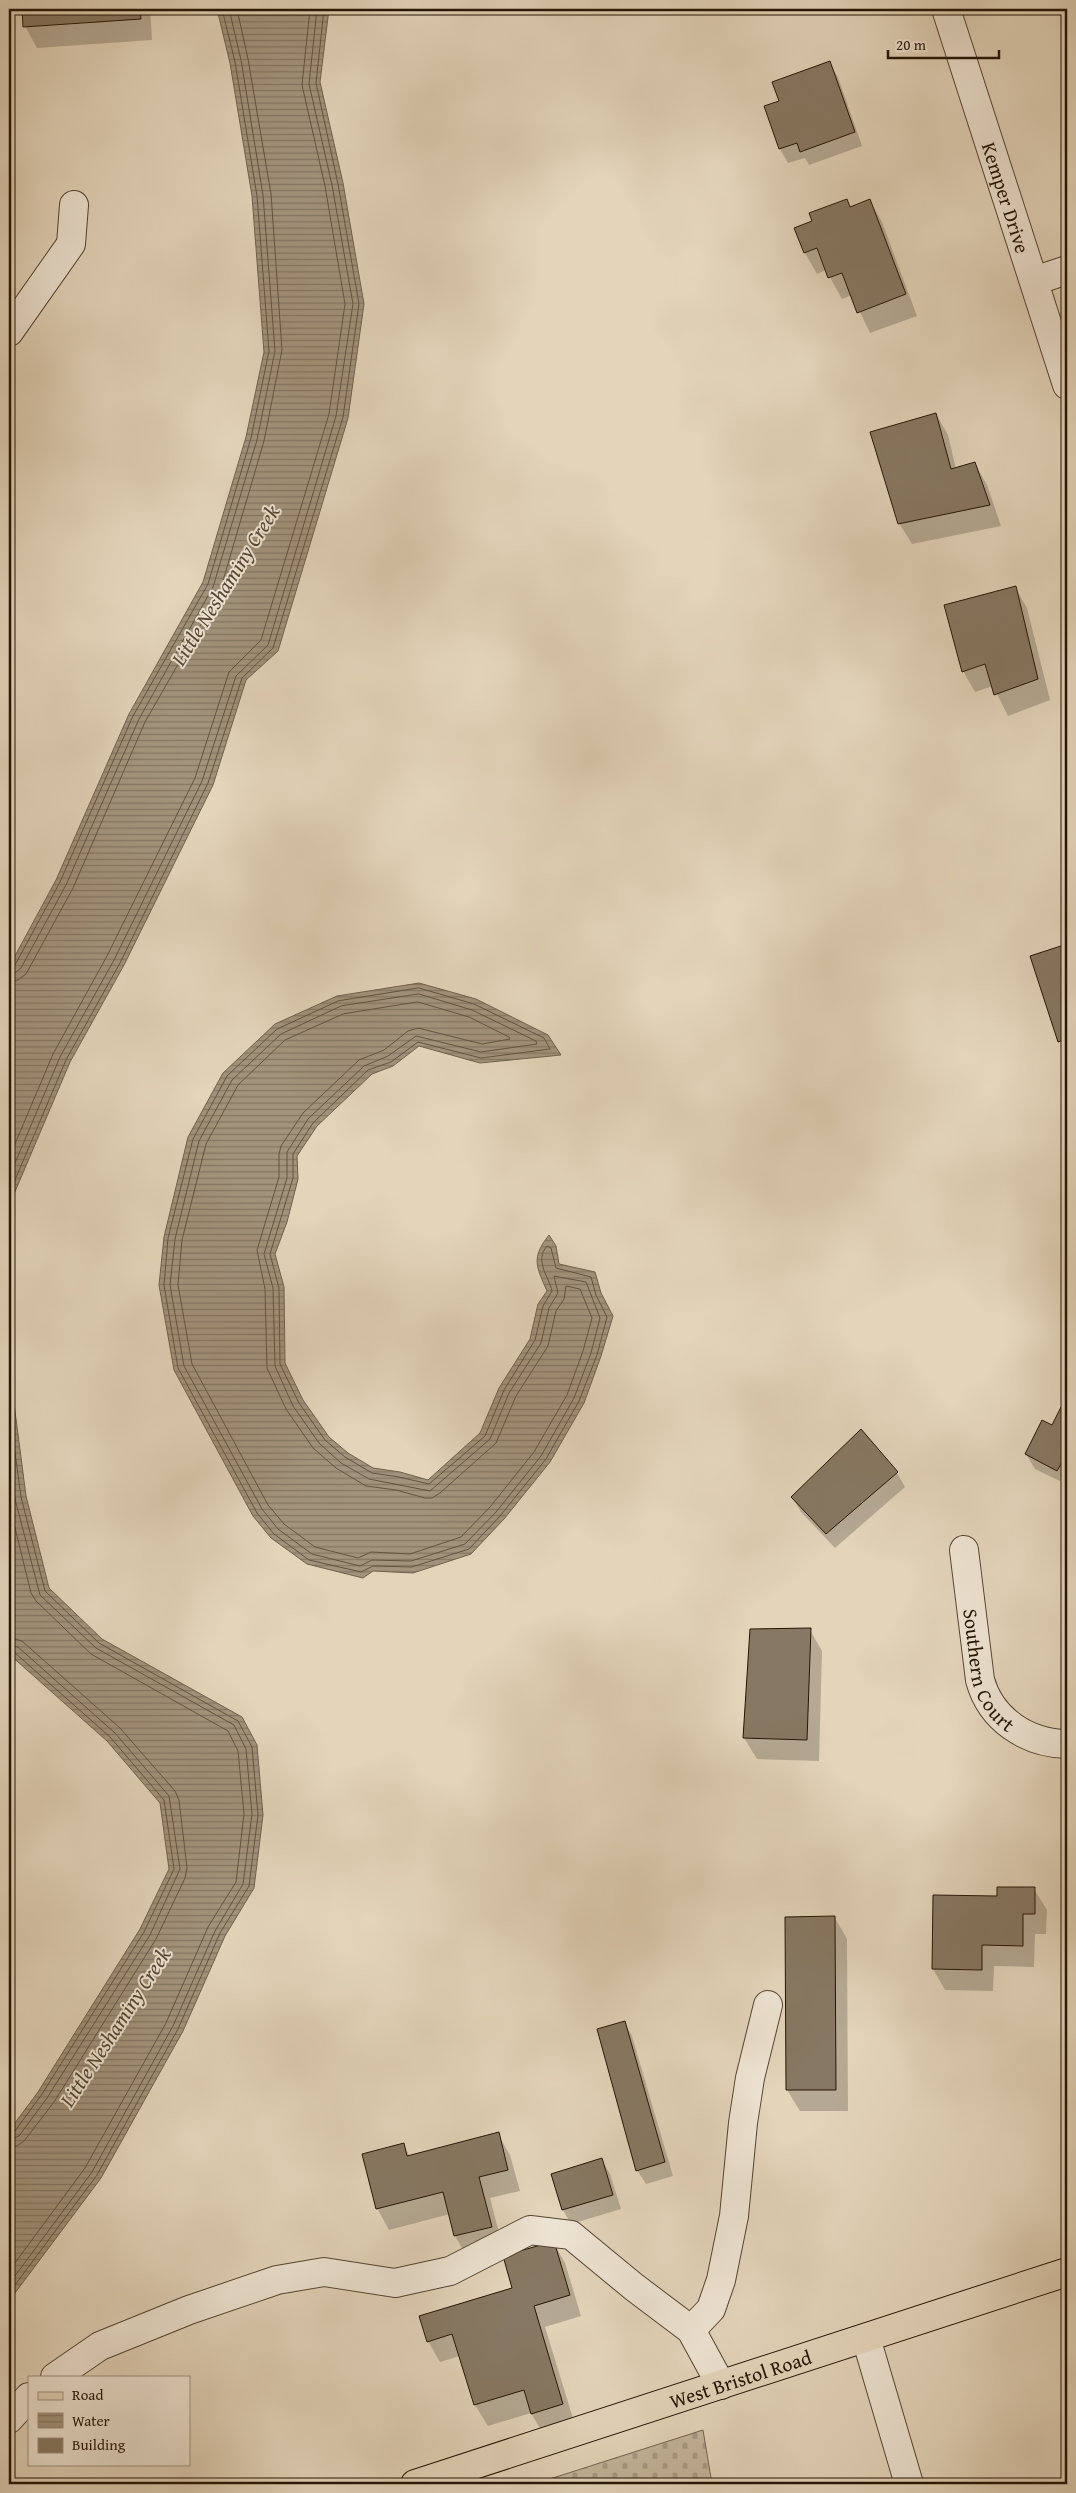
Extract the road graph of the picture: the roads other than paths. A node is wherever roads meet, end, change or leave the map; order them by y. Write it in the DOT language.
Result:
graph roads {
  1 [pos="946,9"];
  2 [pos="74,205"];
  3 [pos="1067,270"];
  4 [pos="1034,281"];
  5 [pos="9,332"];
  6 [pos="1067,385"];
  7 [pos="964,1550"];
  8 [pos="1067,1744"];
  9 [pos="768,2005"];
  10 [pos="1067,2272"];
  11 [pos="691,2330"];
  12 [pos="866,2338"];
  13 [pos="56,2376"];
  14 [pos="721,2385"];
  15 [pos="28,2398"];
  16 [pos="9,2419"];
  17 [pos="415,2484"];
  18 [pos="909,2484"];
  1 -- 4 [label="street, Kemper Drive"];
  2 -- 5 [label="street"];
  3 -- 4 [label="street"];
  4 -- 6 [label="street, Kemper Drive"];
  7 -- 8 [label="street, Southern Court"];
  9 -- 11 [label="street"];
  10 -- 12 [label="main road, West Bristol Road"];
  11 -- 13 [label="street"];
  11 -- 14 [label="street"];
  12 -- 14 [label="main road, West Bristol Road"];
  12 -- 18 [label="street"];
  14 -- 17 [label="main road, West Bristol Road"];
  15 -- 16 [label="street"];
}
